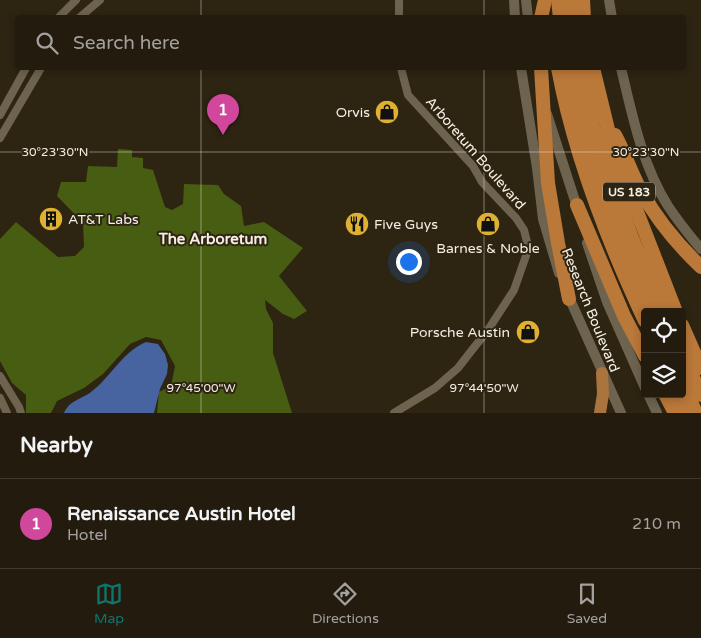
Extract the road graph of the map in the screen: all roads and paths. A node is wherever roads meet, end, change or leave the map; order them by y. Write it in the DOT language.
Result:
graph roads {
  1 [pos="76,0"];
  2 [pos="100,0"];
  3 [pos="399,0"];
  4 [pos="514,0"];
  5 [pos="526,0"];
  6 [pos="546,0"];
  7 [pos="558,0"];
  8 [pos="571,0"];
  9 [pos="582,0"];
  10 [pos="609,0"];
  11 [pos="61,15"];
  12 [pos="82,15"];
  13 [pos="399,15"];
  14 [pos="515,15"];
  15 [pos="528,15"];
  16 [pos="542,15"];
  17 [pos="549,15"];
  18 [pos="560,15"];
  19 [pos="572,15"];
  20 [pos="584,15"];
  21 [pos="612,15"];
  22 [pos="25,70"];
  23 [pos="40,70"];
  24 [pos="401,70"];
  25 [pos="521,70"];
  26 [pos="535,70"];
  27 [pos="541,70"];
  28 [pos="558,70"];
  29 [pos="570,70"];
  30 [pos="580,70"];
  31 [pos="593,70"];
  32 [pos="622,70"];
  33 [pos="604,114"];
  34 [pos="0,115"];
  35 [pos="0,138"];
  36 [pos="577,205"];
  37 [pos="701,249"];
  38 [pos="701,267"];
  39 [pos="569,299"];
  40 [pos="649,308"];
  41 [pos="662,308"];
  42 [pos="674,308"];
  43 [pos="641,312"];
  44 [pos="686,334"];
  45 [pos="643,353"];
  46 [pos="686,362"];
  47 [pos="701,368"];
  48 [pos="602,373"];
  49 [pos="0,376"];
  50 [pos="641,379"];
  51 [pos="686,391"];
  52 [pos="701,397"];
  53 [pos="0,398"];
  54 [pos="650,398"];
  55 [pos="667,398"];
  56 [pos="678,398"];
  57 [pos="7,413"];
  58 [pos="21,413"];
  59 [pos="394,413"];
  60 [pos="600,413"];
  61 [pos="621,413"];
  62 [pos="657,413"];
  63 [pos="667,413"];
  64 [pos="675,413"];
  65 [pos="684,413"];
  66 [pos="696,413"];
  1 -- 11 [label="street"];
  2 -- 12 [label="street"];
  3 -- 13 [label="street"];
  4 -- 14 [label="main road"];
  5 -- 15 [label="main road"];
  6 -- 16 [label="highway"];
  6 -- 17 [label="highway"];
  7 -- 18 [label="highway"];
  8 -- 19 [label="highway"];
  9 -- 20 [label="highway"];
  10 -- 21 [label="main road"];
  22 -- 34 [label="street"];
  23 -- 35 [label="street"];
  24 -- 59 [label="street, Arboretum Boulevard"];
  25 -- 39 [label="main road, Research Boulevard"];
  26 -- 36 [label="main road, Research Boulevard"];
  27 -- 39 [label="highway"];
  28 -- 43 [label="highway, US 183"];
  29 -- 40 [label="highway"];
  30 -- 41 [label="highway"];
  31 -- 33 [label="highway, US 183"];
  32 -- 37 [label="main road"];
  33 -- 38 [label="highway"];
  33 -- 42 [label="highway, US 183"];
  36 -- 45 [label="highway"];
  36 -- 50 [label="main road, Research Boulevard"];
  39 -- 48 [label="main road, Research Boulevard"];
  44 -- 47 [label="highway"];
  46 -- 52 [label="highway"];
  48 -- 60 [label="highway"];
  48 -- 61 [label="main road, Research Boulevard"];
  49 -- 58 [label="street"];
  51 -- 66 [label="highway"];
  52 -- 63 [label="highway"];
  53 -- 57 [label="street"];
  54 -- 62 [label="main road"];
  55 -- 64 [label="highway"];
  56 -- 65 [label="highway"];
}
